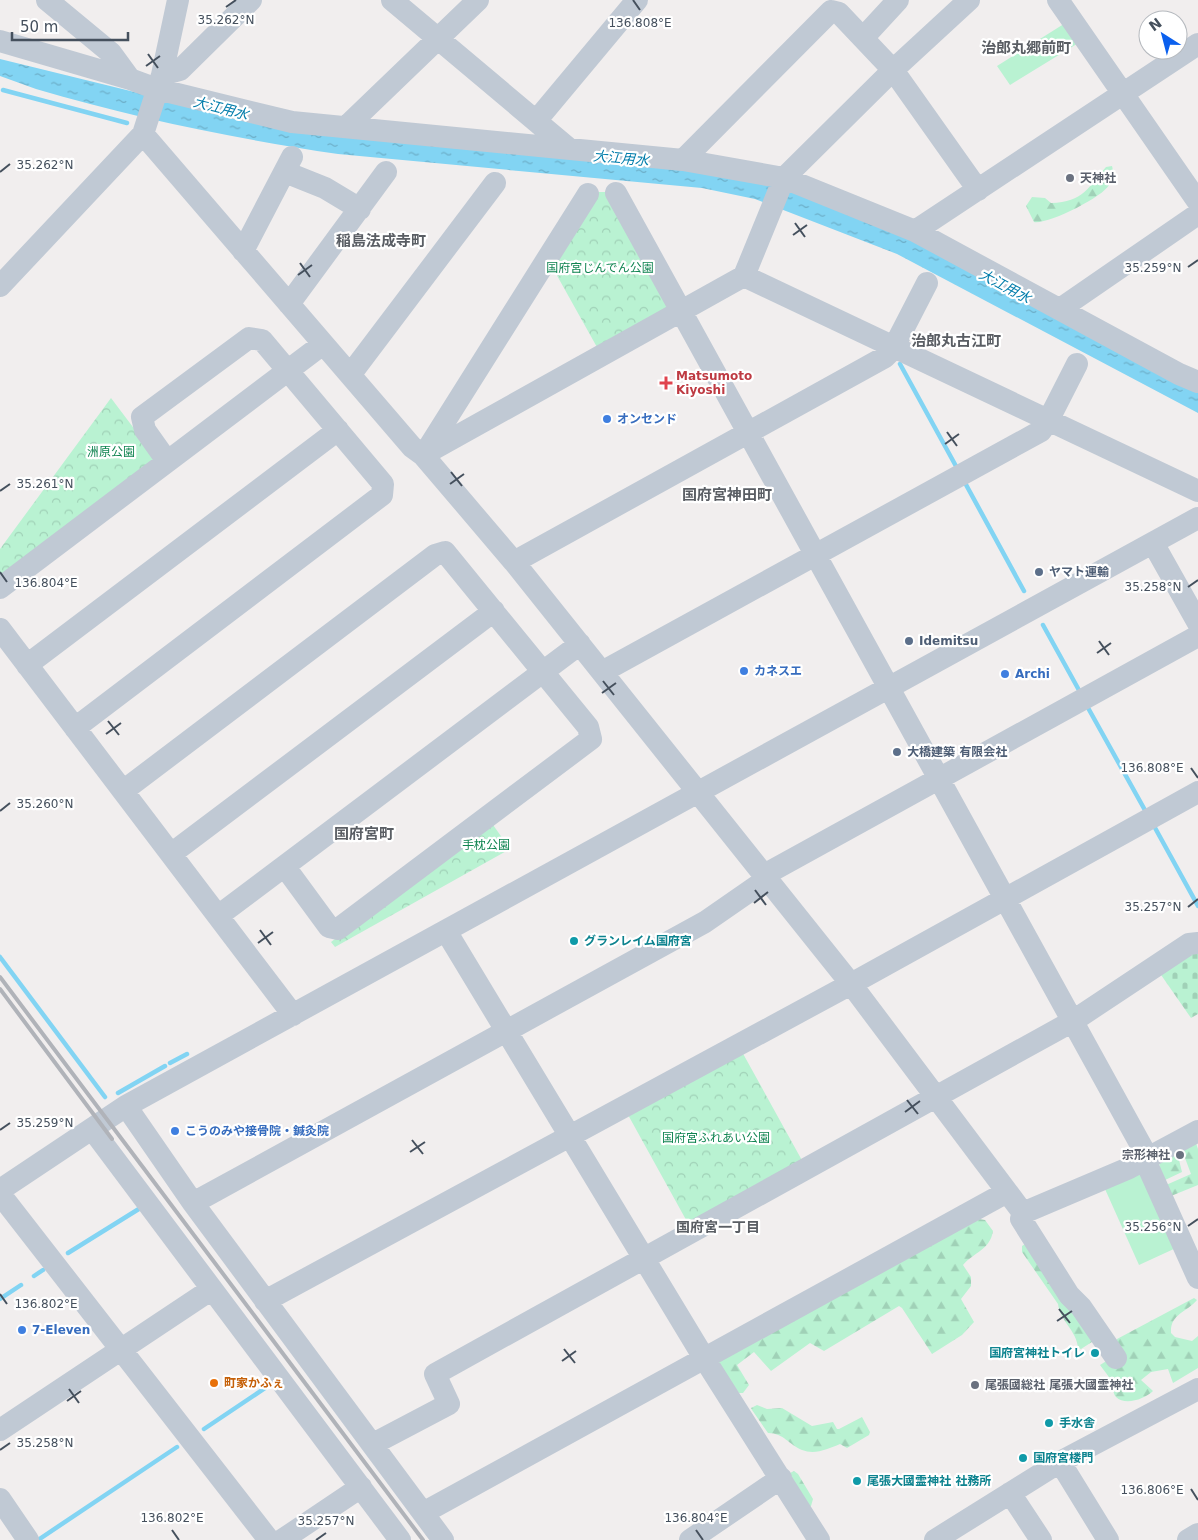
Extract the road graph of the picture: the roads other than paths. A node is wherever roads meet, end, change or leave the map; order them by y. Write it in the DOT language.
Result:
graph roads {
  1 [pos="47,0"];
  2 [pos="178,0"];
  3 [pos="251,0"];
  4 [pos="392,0"];
  5 [pos="478,0"];
  6 [pos="637,0"];
  7 [pos="898,0"];
  8 [pos="969,0"];
  9 [pos="1062,1"];
  10 [pos="438,38"];
  11 [pos="863,38"];
  12 [pos="0,41"];
  13 [pos="1198,44"];
  14 [pos="893,70"];
  15 [pos="130,79"];
  16 [pos="157,86"];
  17 [pos="1124,95"];
  18 [pos="536,121"];
  19 [pos="145,127"];
  20 [pos="346,127"];
  21 [pos="568,148"];
  22 [pos="683,160"];
  23 [pos="386,172"];
  24 [pos="784,178"];
  25 [pos="495,183"];
  26 [pos="978,190"];
  27 [pos="616,193"];
  28 [pos="588,194"];
  29 [pos="1198,202"];
  30 [pos="360,209"];
  31 [pos="1198,214"];
  32 [pos="915,231"];
  33 [pos="243,251"];
  34 [pos="744,276"];
  35 [pos="927,283"];
  36 [pos="0,286"];
  37 [pos="289,304"];
  38 [pos="1060,309"];
  39 [pos="682,312"];
  40 [pos="323,344"];
  41 [pos="893,349"];
  42 [pos="1077,364"];
  43 [pos="288,370"];
  44 [pos="350,375"];
  45 [pos="1198,382"];
  46 [pos="1048,421"];
  47 [pos="338,430"];
  48 [pos="748,432"];
  49 [pos="423,456"];
  50 [pos="167,461"];
  51 [pos="1198,491"];
  52 [pos="1198,518"];
  53 [pos="1153,543"];
  54 [pos="816,554"];
  55 [pos="514,562"];
  56 [pos="0,588"];
  57 [pos="494,611"];
  58 [pos="1198,623"];
  59 [pos="0,629"];
  60 [pos="1198,636"];
  61 [pos="580,644"];
  62 [pos="27,664"];
  63 [pos="543,672"];
  64 [pos="602,672"];
  65 [pos="890,688"];
  66 [pos="75,728"];
  67 [pos="940,778"];
  68 [pos="123,791"];
  69 [pos="1198,792"];
  70 [pos="698,793"];
  71 [pos="171,854"];
  72 [pos="285,867"];
  73 [pos="766,877"];
  74 [pos="1005,898"];
  75 [pos="218,916"];
  76 [pos="446,931"];
  77 [pos="1198,943"];
  78 [pos="851,984"];
  79 [pos="293,1015"];
  80 [pos="1073,1021"];
  81 [pos="507,1031"];
  82 [pos="937,1098"];
  83 [pos="126,1106"];
  84 [pos="92,1129"];
  85 [pos="1198,1131"];
  86 [pos="570,1136"];
  87 [pos="1146,1159"];
  88 [pos="0,1190"];
  89 [pos="1007,1192"];
  90 [pos="0,1194"];
  91 [pos="193,1203"];
  92 [pos="1023,1212"];
  93 [pos="644,1259"];
  94 [pos="1198,1278"];
  95 [pos="212,1289"];
  96 [pos="265,1300"];
  97 [pos="121,1350"];
  98 [pos="704,1358"];
  99 [pos="1116,1358"];
  100 [pos="1198,1389"];
  101 [pos="0,1430"];
  102 [pos="372,1444"];
  103 [pos="1060,1462"];
  104 [pos="780,1478"];
  105 [pos="361,1487"];
  106 [pos="1010,1493"];
  107 [pos="0,1499"];
  108 [pos="423,1513"];
  109 [pos="1198,1534"];
  110 [pos="28,1540"];
  111 [pos="269,1540"];
  112 [pos="282,1540"];
  113 [pos="400,1540"];
  114 [pos="443,1540"];
  115 [pos="690,1540"];
  116 [pos="819,1540"];
  117 [pos="935,1540"];
  118 [pos="1041,1540"];
  119 [pos="1108,1540"];
  120 [pos="1188,1540"];
  1 -- 15 [label="street"];
  2 -- 16 [label="street"];
  3 -- 16 [label="street"];
  4 -- 10 [label="street"];
  5 -- 10 [label="street"];
  6 -- 18 [label="street"];
  7 -- 11 [label="street"];
  8 -- 14 [label="street"];
  9 -- 17 [label="street"];
  10 -- 18 [label="street"];
  10 -- 20 [label="street"];
  11 -- 14 [label="street"];
  11 -- 22 [label="street"];
  12 -- 15 [label="street"];
  13 -- 17 [label="street"];
  14 -- 24 [label="street"];
  14 -- 26 [label="street"];
  15 -- 16 [label="street"];
  16 -- 19 [label="street"];
  16 -- 20 [label="street"];
  17 -- 26 [label="street"];
  17 -- 29 [label="street"];
  18 -- 21 [label="street"];
  19 -- 33 [label="street"];
  19 -- 36 [label="street"];
  20 -- 21 [label="street"];
  21 -- 22 [label="street"];
  22 -- 24 [label="street"];
  23 -- 30 [label="street"];
  24 -- 32 [label="street"];
  24 -- 34 [label="street"];
  25 -- 44 [label="street"];
  26 -- 32 [label="street"];
  27 -- 39 [label="street"];
  28 -- 49 [label="street"];
  30 -- 33 [label="street"];
  30 -- 37 [label="street"];
  31 -- 38 [label="street"];
  32 -- 38 [label="street"];
  33 -- 37 [label="street"];
  34 -- 39 [label="street"];
  34 -- 41 [label="street"];
  35 -- 41 [label="street"];
  37 -- 40 [label="street"];
  38 -- 45 [label="street"];
  39 -- 48 [label="street"];
  39 -- 49 [label="street"];
  40 -- 43 [label="street"];
  40 -- 44 [label="street"];
  41 -- 46 [label="street"];
  41 -- 48 [label="street"];
  42 -- 46 [label="street"];
  43 -- 47 [label="street"];
  43 -- 50 [label="street"];
  43 -- 50 [label="street"];
  44 -- 49 [label="street"];
  46 -- 51 [label="street"];
  46 -- 54 [label="street"];
  47 -- 62 [label="street"];
  47 -- 66 [label="street"];
  48 -- 54 [label="street"];
  48 -- 55 [label="street"];
  49 -- 55 [label="street"];
  50 -- 56 [label="street"];
  52 -- 53 [label="street"];
  53 -- 58 [label="street"];
  53 -- 65 [label="street"];
  54 -- 64 [label="street"];
  54 -- 65 [label="street"];
  55 -- 61 [label="street"];
  57 -- 63 [label="street"];
  57 -- 68 [label="street"];
  57 -- 71 [label="street"];
  59 -- 62 [label="street"];
  60 -- 67 [label="street"];
  61 -- 63 [label="street"];
  61 -- 64 [label="street"];
  62 -- 66 [label="street"];
  63 -- 72 [label="street"];
  63 -- 72 [label="street"];
  64 -- 70 [label="street"];
  65 -- 67 [label="street"];
  65 -- 70 [label="street"];
  66 -- 68 [label="street"];
  67 -- 73 [label="street"];
  67 -- 74 [label="street"];
  68 -- 71 [label="street"];
  69 -- 74 [label="street"];
  70 -- 73 [label="street"];
  70 -- 76 [label="street"];
  71 -- 75 [label="street"];
  72 -- 75 [label="street"];
  73 -- 78 [label="street"];
  73 -- 81 [label="street"];
  74 -- 78 [label="street"];
  74 -- 80 [label="street"];
  75 -- 79 [label="street"];
  76 -- 79 [label="street"];
  76 -- 81 [label="street"];
  77 -- 80 [label="street"];
  78 -- 82 [label="street"];
  78 -- 86 [label="street"];
  79 -- 83 [label="street"];
  80 -- 82 [label="street"];
  80 -- 87 [label="street"];
  81 -- 86 [label="street"];
  81 -- 91 [label="street"];
  82 -- 89 [label="street"];
  82 -- 93 [label="street"];
  83 -- 84 [label="street"];
  83 -- 91 [label="street"];
  84 -- 88 [label="street"];
  84 -- 95 [label="street"];
  85 -- 87 [label="street"];
  86 -- 93 [label="street"];
  86 -- 96 [label="street"];
  87 -- 92 [label="street"];
  87 -- 94 [label="street"];
  89 -- 92 [label="street"];
  89 -- 98 [label="street"];
  90 -- 97 [label="street"];
  91 -- 96 [label="street"];
  92 -- 99 [label="street"];
  93 -- 98 [label="street"];
  93 -- 102 [label="street"];
  95 -- 97 [label="street"];
  95 -- 105 [label="street"];
  96 -- 102 [label="street"];
  97 -- 101 [label="street"];
  97 -- 111 [label="street"];
  98 -- 104 [label="street"];
  98 -- 108 [label="street"];
  100 -- 103 [label="street"];
  102 -- 108 [label="street"];
  103 -- 106 [label="street"];
  103 -- 119 [label="street"];
  104 -- 115 [label="street"];
  104 -- 116 [label="street"];
  105 -- 112 [label="street"];
  105 -- 113 [label="street"];
  106 -- 117 [label="street"];
  106 -- 118 [label="street"];
  107 -- 110 [label="street"];
  108 -- 114 [label="street"];
  109 -- 120 [label="street"];
}
